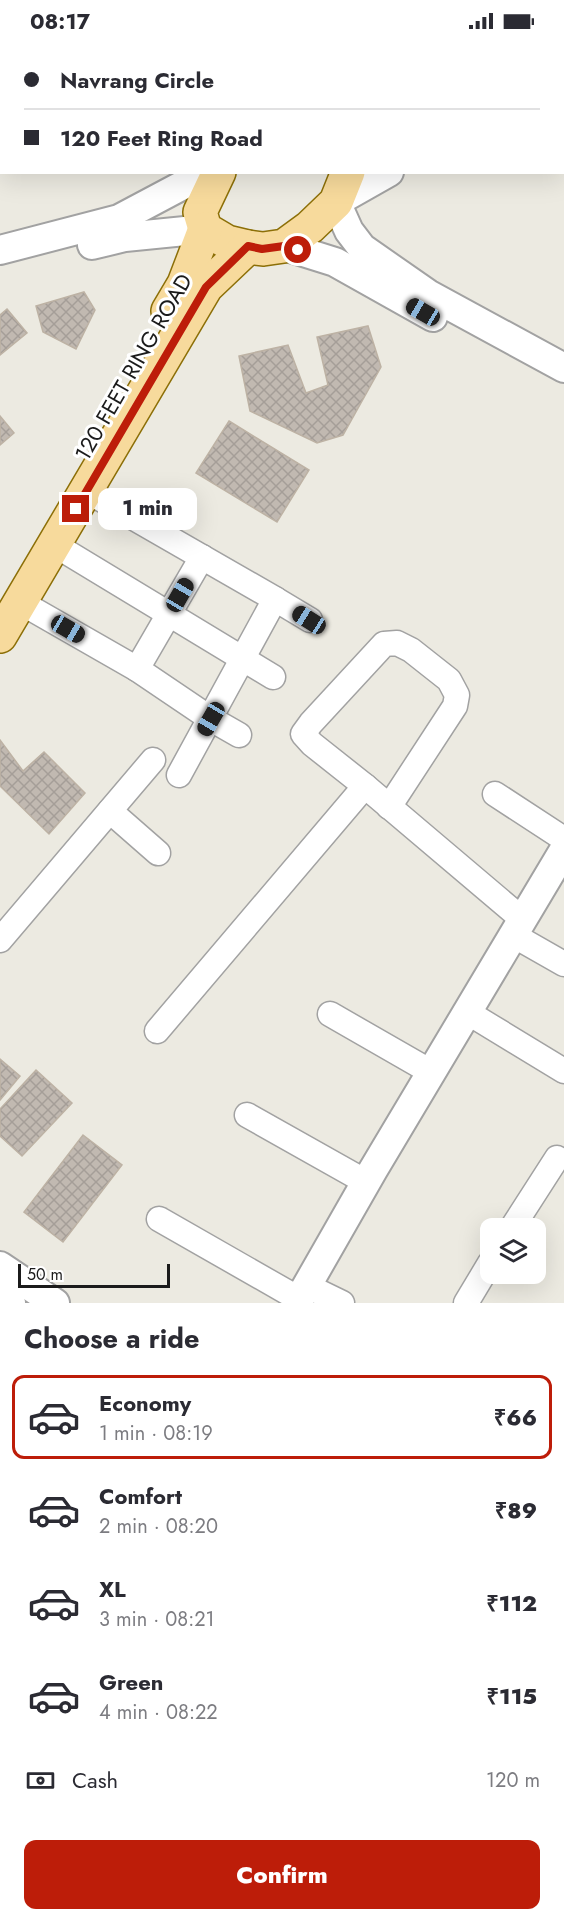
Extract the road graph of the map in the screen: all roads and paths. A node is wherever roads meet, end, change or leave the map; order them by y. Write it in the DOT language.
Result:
graph roads {
  1 [pos="218,174"];
  2 [pos="382,174"];
  3 [pos="185,177"];
  4 [pos="342,187"];
  5 [pos="206,229"];
  6 [pos="248,246"];
  7 [pos="284,246"];
  8 [pos="0,250"];
  9 [pos="0,269"];
  10 [pos="564,368"];
  11 [pos="564,388"];
  12 [pos="87,491"];
  13 [pos="54,544"];
  14 [pos="202,557"];
  15 [pos="10,598"];
  16 [pos="275,599"];
  17 [pos="169,614"];
  18 [pos="309,620"];
  19 [pos="0,636"];
  20 [pos="243,659"];
  21 [pos="137,669"];
  22 [pos="273,677"];
  23 [pos="211,719"];
  24 [pos="239,735"];
  25 [pos="153,760"];
  26 [pos="179,775"];
  27 [pos="365,786"];
  28 [pos="495,794"];
  29 [pos="389,807"];
  30 [pos="110,811"];
  31 [pos="564,839"];
  32 [pos="564,850"];
  33 [pos="158,853"];
  34 [pos="518,927"];
  35 [pos="0,940"];
  36 [pos="564,964"];
  37 [pos="467,1012"];
  38 [pos="330,1014"];
  39 [pos="157,1031"];
  40 [pos="564,1071"];
  41 [pos="431,1072"];
  42 [pos="247,1115"];
  43 [pos="557,1158"];
  44 [pos="366,1182"];
  45 [pos="518,1218"];
  46 [pos="159,1219"];
  47 [pos="0,1266"];
  48 [pos="480,1279"];
  49 [pos="0,1295"];
  50 [pos="301,1296"];
  51 [pos="11,1303"];
  52 [pos="55,1303"];
  53 [pos="342,1303"];
  54 [pos="465,1303"];
  1 -- 5 [label="main road"];
  2 -- 4 [label="street"];
  3 -- 8 [label="street"];
  4 -- 7 [label="main road"];
  4 -- 10 [label="street"];
  5 -- 6 [label="main road"];
  5 -- 9 [label="street"];
  5 -- 15 [label="main road, 120 FEET RING ROAD"];
  6 -- 7 [label="main road"];
  6 -- 12 [label="main road, 120 FEET RING ROAD"];
  7 -- 11 [label="street"];
  12 -- 13 [label="main road, 120 FEET RING ROAD"];
  12 -- 14 [label="street"];
  13 -- 15 [label="main road, 120 FEET RING ROAD"];
  13 -- 17 [label="street"];
  14 -- 16 [label="street"];
  14 -- 17 [label="street"];
  15 -- 19 [label="main road, 120 FEET RING ROAD"];
  15 -- 21 [label="street"];
  16 -- 18 [label="street"];
  16 -- 20 [label="street"];
  17 -- 20 [label="street"];
  17 -- 21 [label="street"];
  20 -- 22 [label="street"];
  20 -- 23 [label="street"];
  21 -- 23 [label="street"];
  23 -- 24 [label="street"];
  23 -- 26 [label="street"];
  25 -- 30 [label="street"];
  27 -- 29 [label="street"];
  27 -- 29 [label="street"];
  27 -- 39 [label="street"];
  28 -- 31 [label="street"];
  29 -- 34 [label="street"];
  30 -- 33 [label="street"];
  30 -- 35 [label="street"];
  32 -- 34 [label="street"];
  34 -- 36 [label="street"];
  34 -- 37 [label="street"];
  37 -- 40 [label="street"];
  37 -- 41 [label="street"];
  38 -- 41 [label="street"];
  41 -- 44 [label="street"];
  42 -- 44 [label="street"];
  43 -- 45 [label="street"];
  44 -- 50 [label="street"];
  46 -- 50 [label="street"];
  47 -- 52 [label="street"];
  48 -- 54 [label="street"];
  49 -- 51 [label="street"];
  50 -- 53 [label="street"];
}
